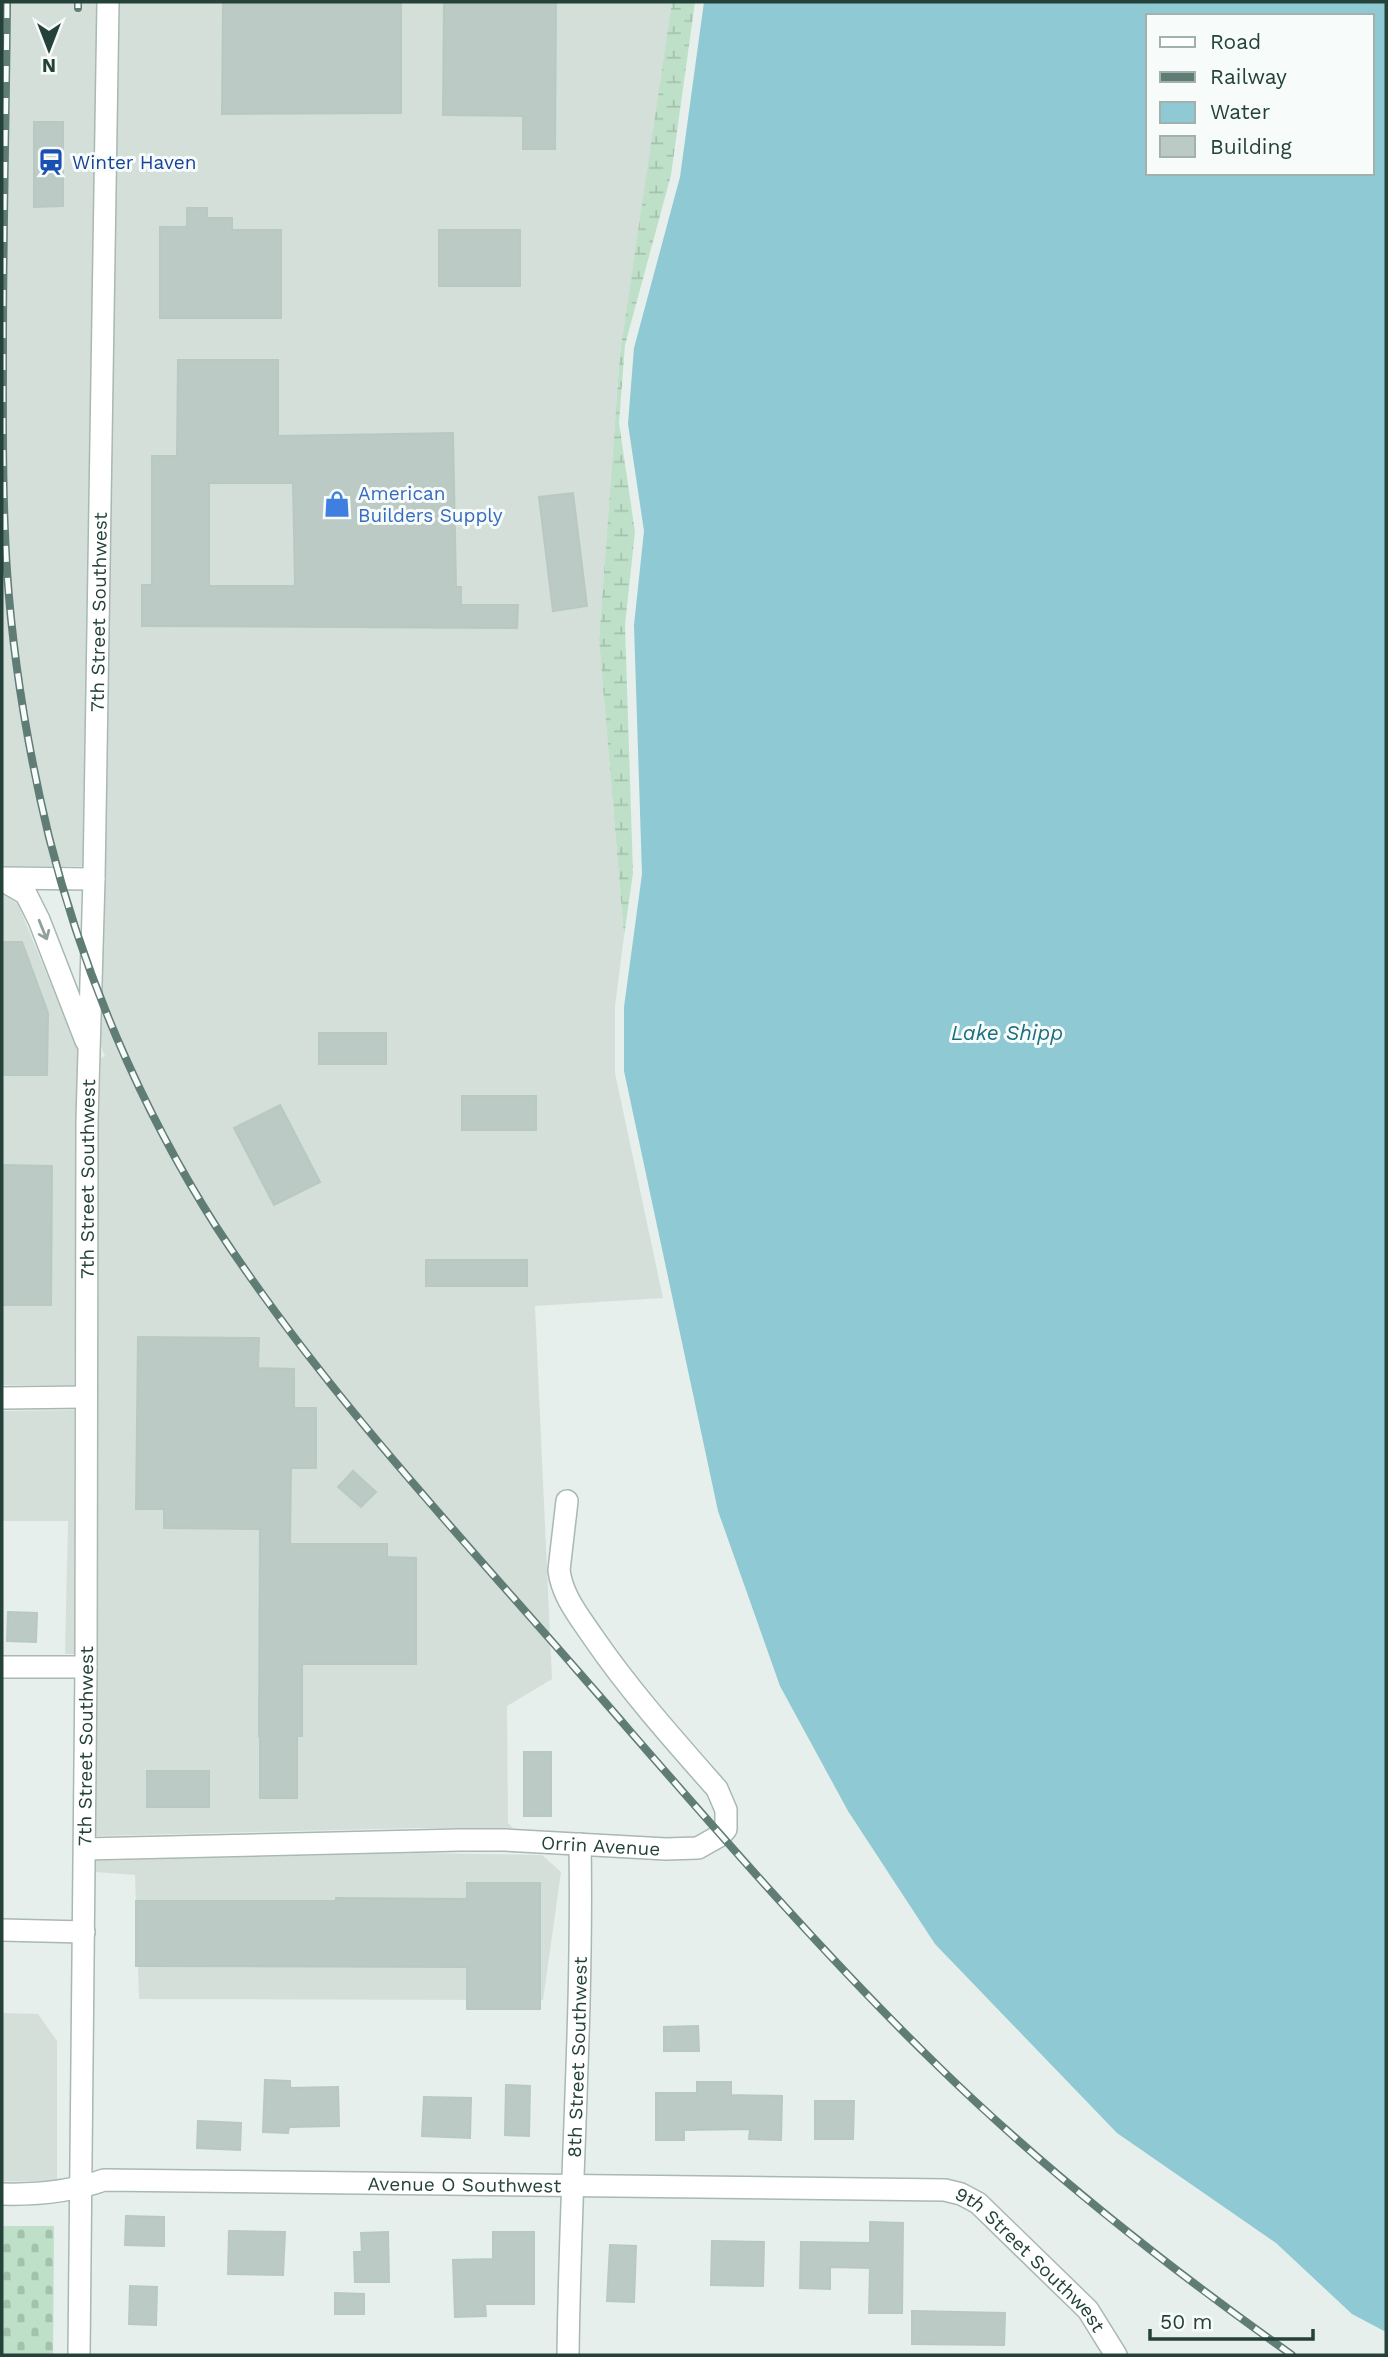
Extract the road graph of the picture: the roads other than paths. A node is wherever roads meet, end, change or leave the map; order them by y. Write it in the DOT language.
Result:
graph roads {
  1 [pos="108,2"];
  2 [pos="2,879"];
  3 [pos="94,879"];
  4 [pos="90,1049"];
  5 [pos="86,1397"];
  6 [pos="2,1398"];
  7 [pos="567,1501"];
  8 [pos="2,1667"];
  9 [pos="86,1667"];
  10 [pos="580,1844"];
  11 [pos="85,1849"];
  12 [pos="2,1930"];
  13 [pos="84,1932"];
  14 [pos="573,2185"];
  15 [pos="81,2188"];
  16 [pos="929,2190"];
  17 [pos="2,2194"];
  18 [pos="79,2355"];
  19 [pos="568,2355"];
  20 [pos="1116,2355"];
  1 -- 3 [label="street, 7th Street Southwest"];
  2 -- 3 [label="street"];
  2 -- 4 [label="street, one-way"];
  3 -- 4 [label="street, 7th Street Southwest"];
  4 -- 5 [label="street, 7th Street Southwest"];
  5 -- 6 [label="street"];
  5 -- 9 [label="street, 7th Street Southwest"];
  7 -- 10 [label="street, Orrin Avenue"];
  8 -- 9 [label="street"];
  9 -- 11 [label="street, 7th Street Southwest"];
  10 -- 11 [label="street, Orrin Avenue"];
  10 -- 14 [label="street, 8th Street Southwest"];
  11 -- 13 [label="street, 7th Street Southwest"];
  12 -- 13 [label="street"];
  13 -- 15 [label="street, 7th Street Southwest"];
  14 -- 15 [label="street, Avenue O Southwest"];
  14 -- 16 [label="street, Avenue O Southwest"];
  14 -- 19 [label="street, 8th Street Southwest"];
  15 -- 17 [label="street, Avenue O Southwest"];
  15 -- 18 [label="street, 7th Street Southwest"];
  16 -- 20 [label="street, 9th Street Southwest"];
}
